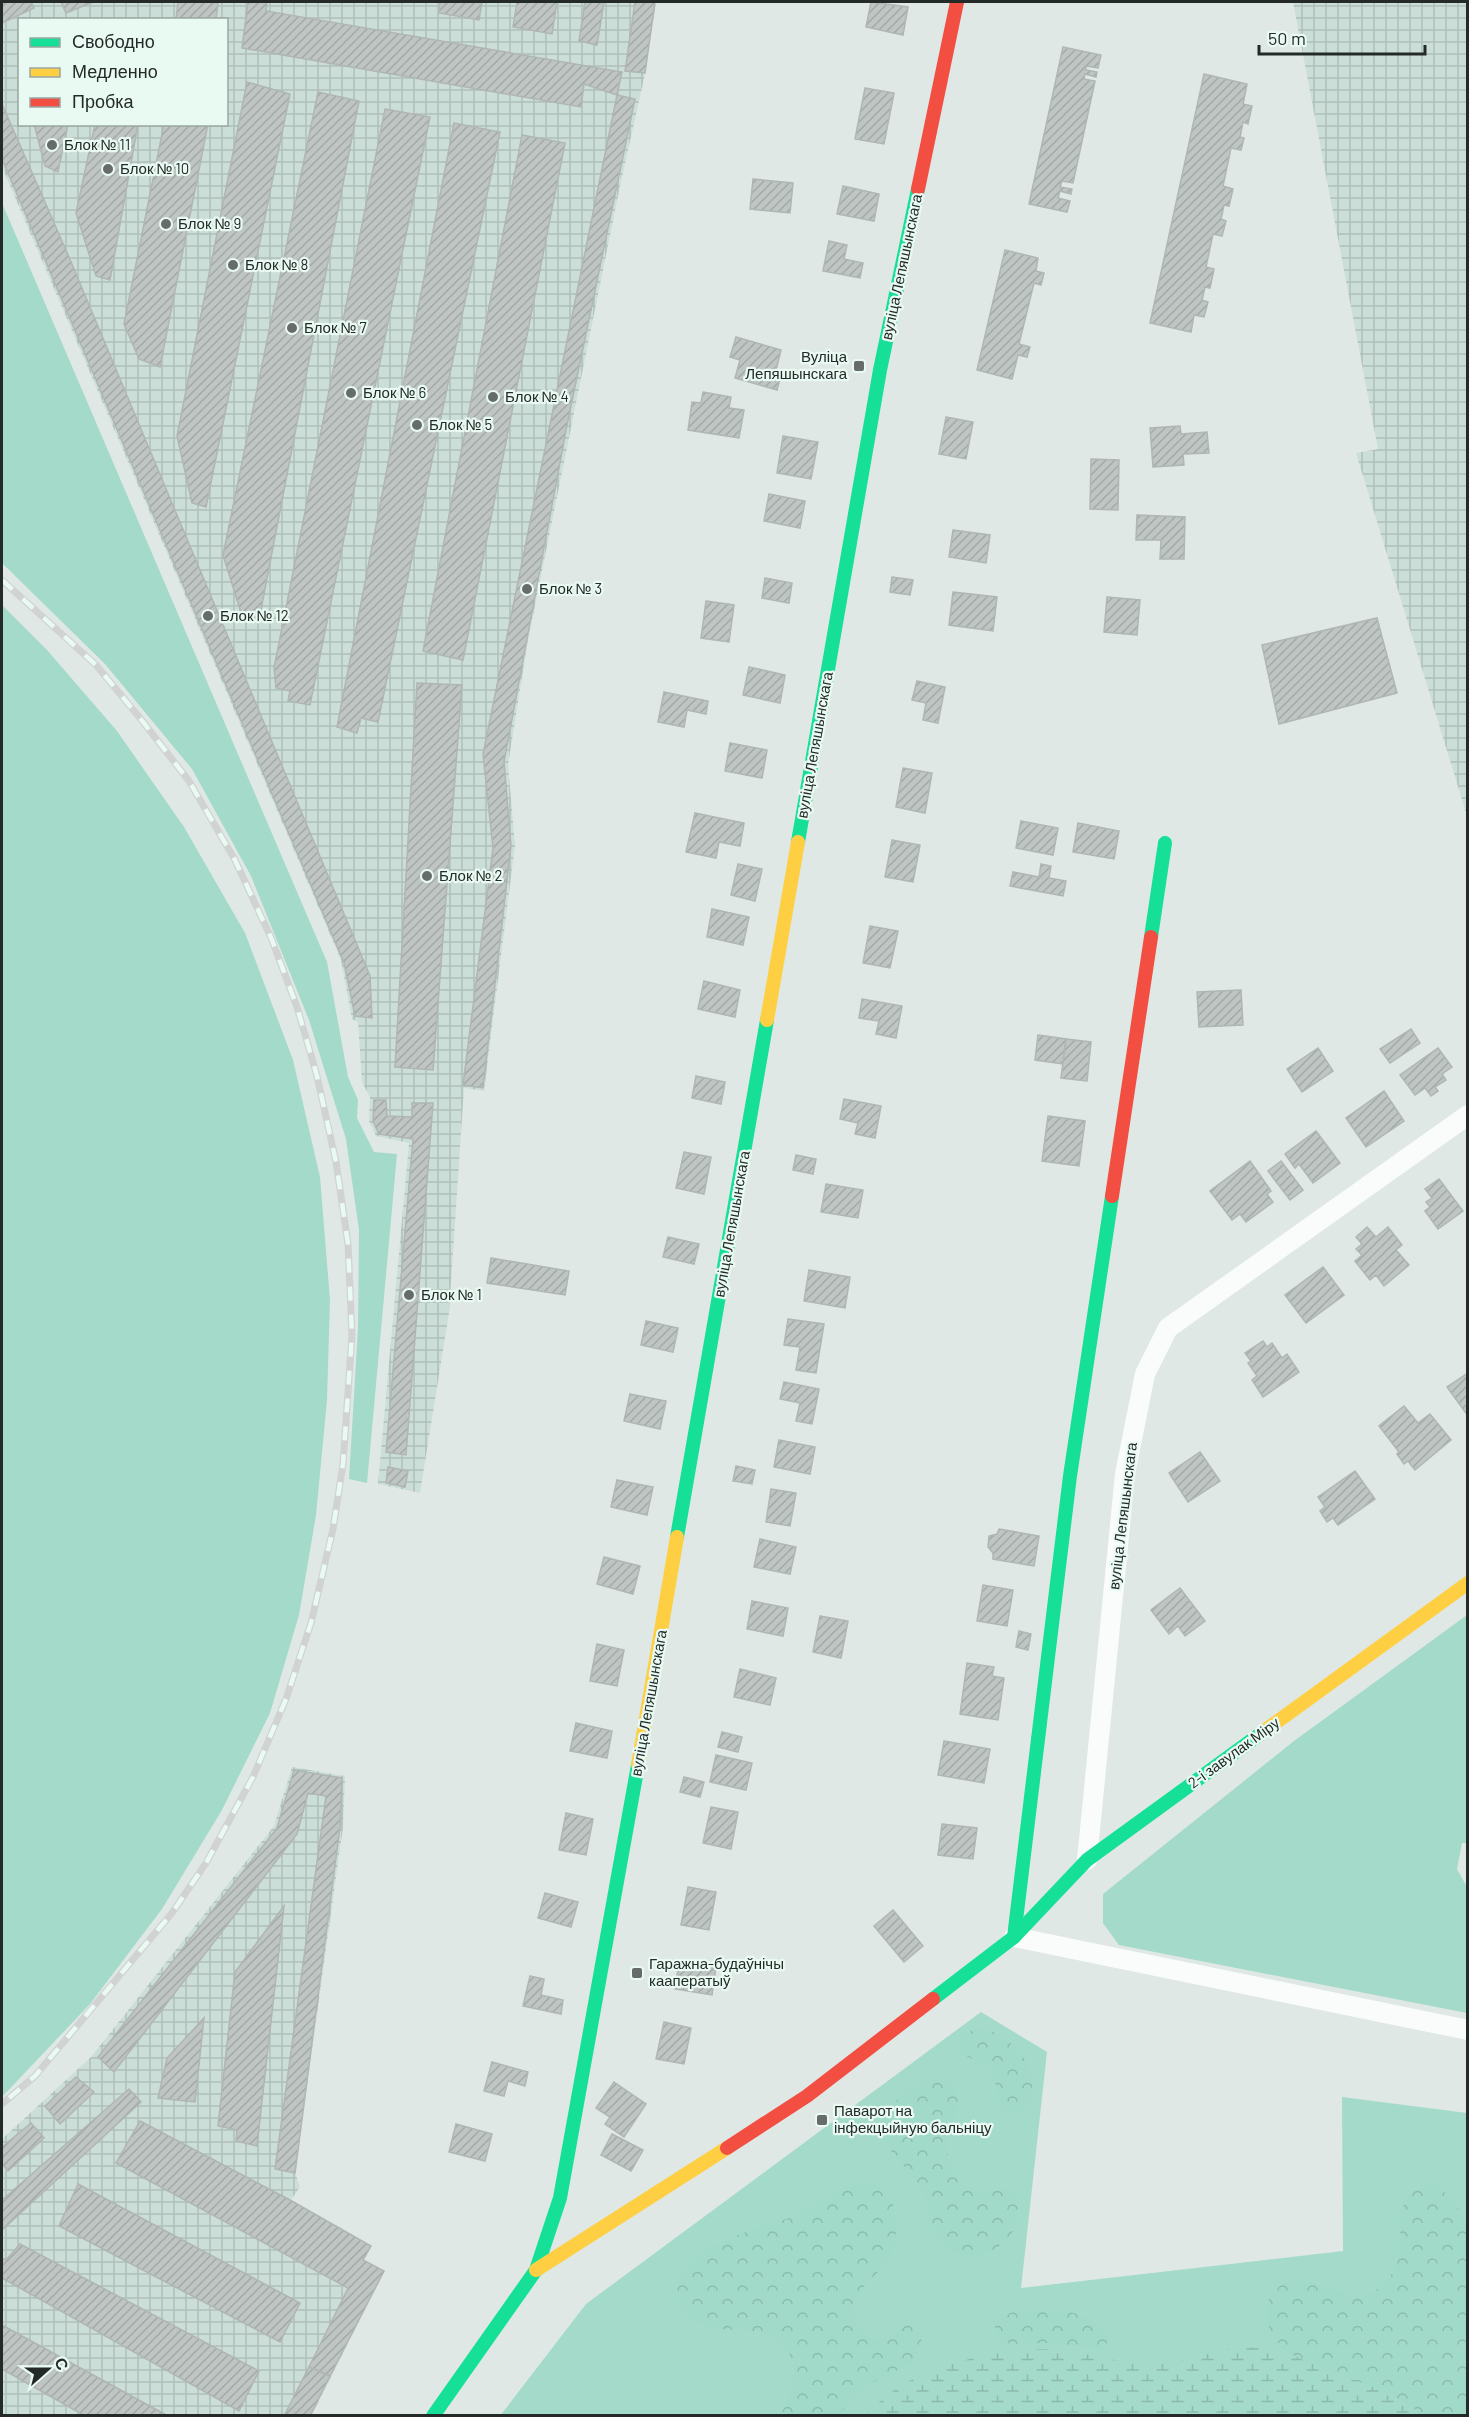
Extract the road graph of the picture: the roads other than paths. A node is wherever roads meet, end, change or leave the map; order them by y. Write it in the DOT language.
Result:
graph roads {
  1 [pos="957,2"];
  2 [pos="1165,843"];
  3 [pos="1467,1115"];
  4 [pos="1467,1583"];
  5 [pos="1087,1860"];
  6 [pos="1014,1937"];
  7 [pos="1467,2030"];
  8 [pos="536,2270"];
  9 [pos="434,2415"];
  1 -- 8 [label="street, вуліца Лепяшынскага"];
  2 -- 6 [label="street"];
  3 -- 5 [label="street, вуліца Лепяшынскага"];
  4 -- 5 [label="street, 2-і завулак Міру"];
  5 -- 6 [label="street, 2-і завулак Міру"];
  6 -- 7 [label="street"];
  6 -- 8 [label="street, 2-і завулак Міру"];
  8 -- 9 [label="street, вуліца Лепяшынскага"];
}
